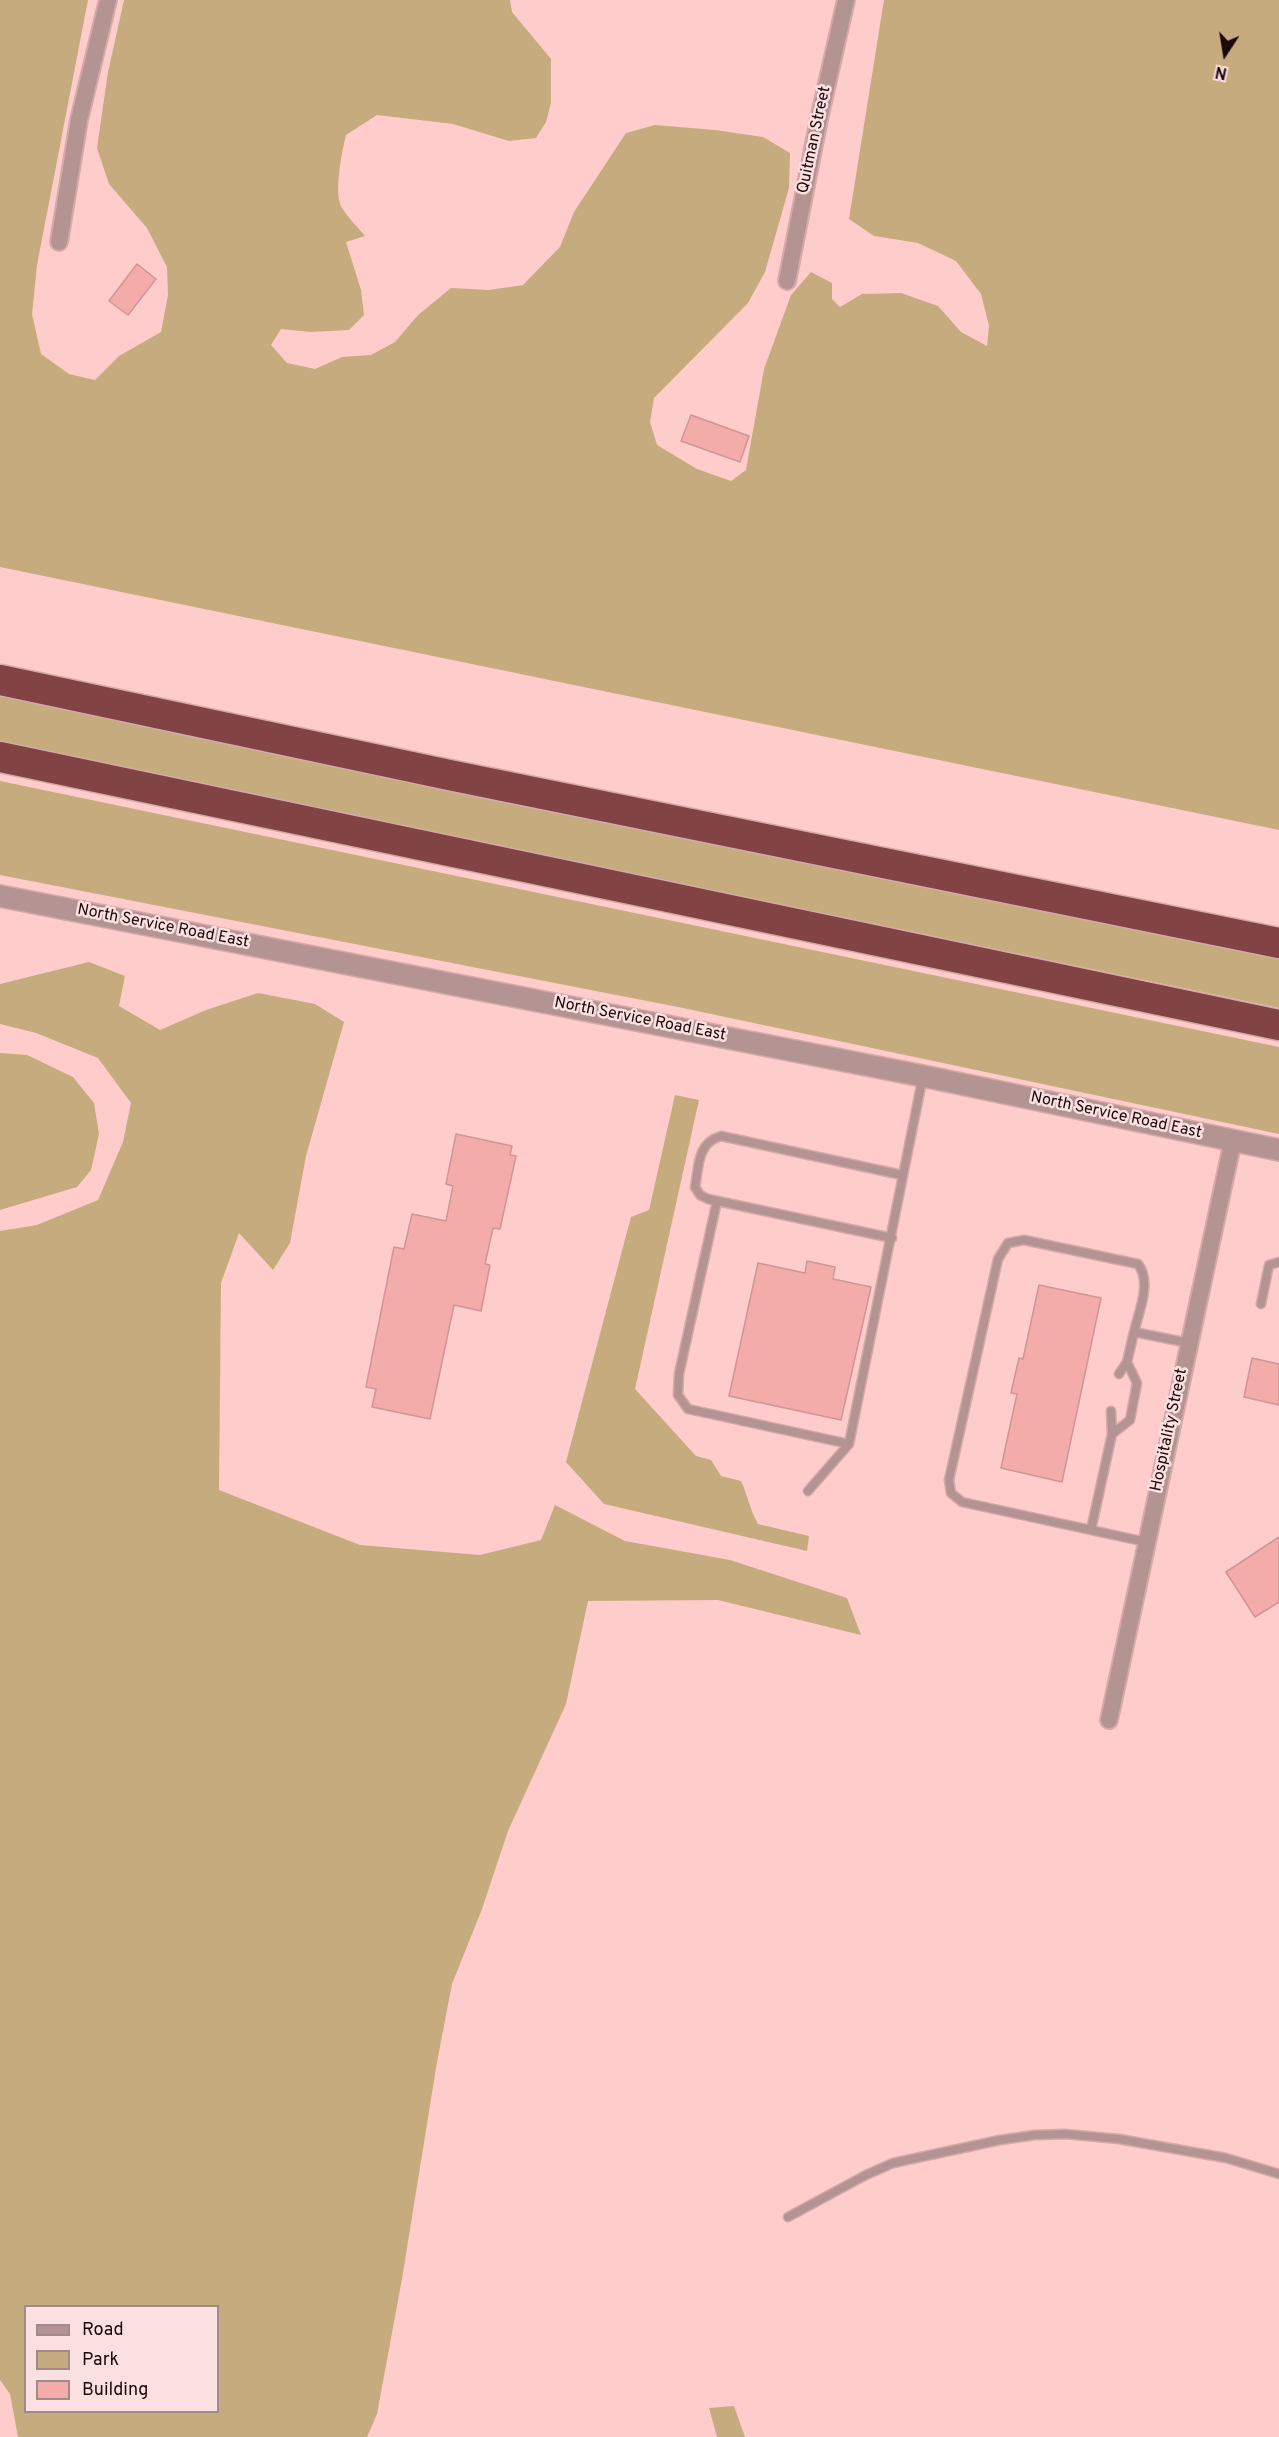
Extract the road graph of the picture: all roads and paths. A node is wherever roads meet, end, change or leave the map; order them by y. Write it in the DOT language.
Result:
graph roads {
  1 [pos="108,0"];
  2 [pos="846,0"];
  3 [pos="59,242"];
  4 [pos="787,280"];
  5 [pos="0,680"];
  6 [pos="0,757"];
  7 [pos="0,896"];
  8 [pos="1279,943"];
  9 [pos="1279,1025"];
  10 [pos="923,1076"];
  11 [pos="1233,1140"];
  12 [pos="1279,1150"];
  13 [pos="902,1175"];
  14 [pos="717,1201"];
  15 [pos="892,1238"];
  16 [pos="1279,1262"];
  17 [pos="1261,1304"];
  18 [pos="1134,1332"];
  19 [pos="1189,1343"];
  20 [pos="1127,1362"];
  21 [pos="1119,1374"];
  22 [pos="1111,1411"];
  23 [pos="1112,1434"];
  24 [pos="849,1444"];
  25 [pos="808,1491"];
  26 [pos="1092,1530"];
  27 [pos="1146,1542"];
  28 [pos="1109,1720"];
  29 [pos="1279,2174"];
  30 [pos="788,2217"];
  1 -- 3 [label="street"];
  2 -- 4 [label="street, Quitman Street"];
  5 -- 8 [label="highway"];
  6 -- 9 [label="highway"];
  7 -- 10 [label="street, North Service Road East"];
  10 -- 11 [label="street, North Service Road East"];
  10 -- 13 [label="lane"];
  11 -- 12 [label="street, North Service Road East"];
  11 -- 19 [label="street, Hospitality Street"];
  13 -- 14 [label="lane"];
  13 -- 15 [label="lane"];
  14 -- 15 [label="lane"];
  14 -- 24 [label="lane"];
  15 -- 24 [label="lane"];
  16 -- 17 [label="lane"];
  18 -- 19 [label="lane"];
  18 -- 20 [label="lane"];
  18 -- 26 [label="lane"];
  19 -- 27 [label="street, Hospitality Street"];
  20 -- 21 [label="lane"];
  20 -- 23 [label="lane"];
  22 -- 23 [label="lane"];
  23 -- 26 [label="lane"];
  24 -- 25 [label="lane"];
  26 -- 27 [label="lane"];
  27 -- 28 [label="street, Hospitality Street"];
  29 -- 30 [label="lane"];
}
